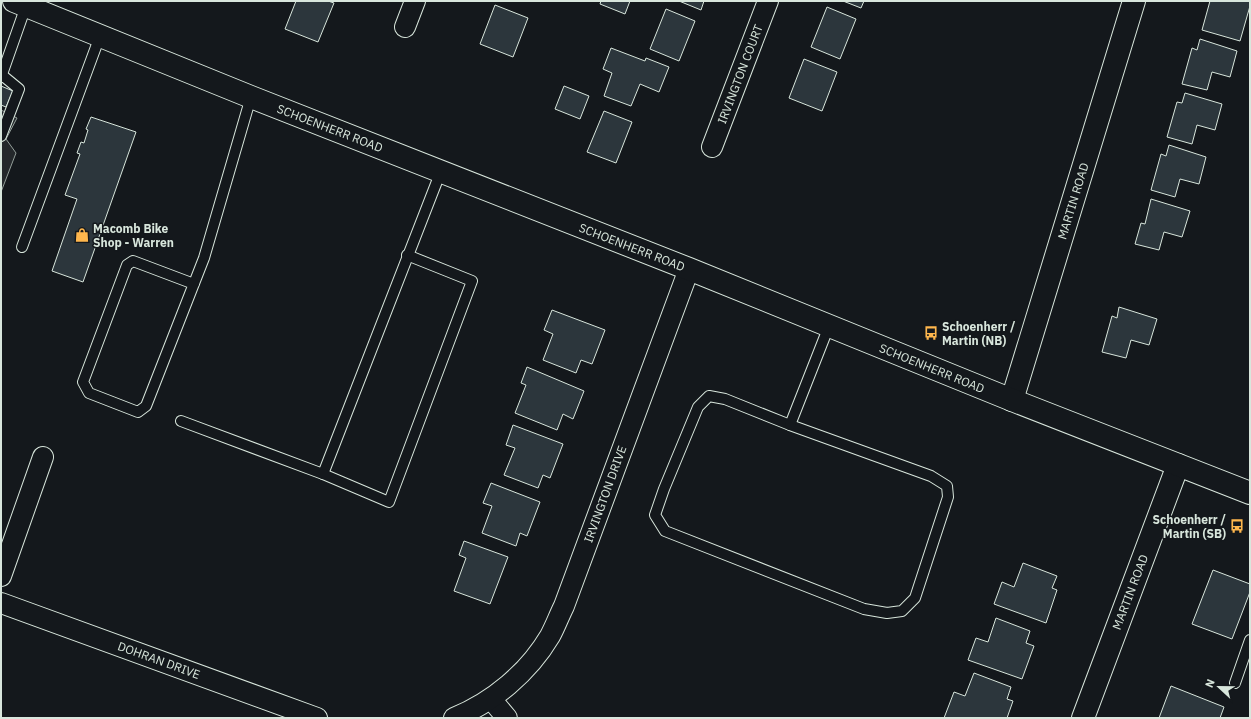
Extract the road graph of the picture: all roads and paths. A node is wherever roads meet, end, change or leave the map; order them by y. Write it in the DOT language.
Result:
graph roads {
  1 [pos="415,1"];
  2 [pos="768,1"];
  3 [pos="1134,1"];
  4 [pos="20,4"];
  5 [pos="406,27"];
  6 [pos="100,36"];
  7 [pos="2,76"];
  8 [pos="251,97"];
  9 [pos="1,136"];
  10 [pos="712,147"];
  11 [pos="441,171"];
  12 [pos="22,247"];
  13 [pos="408,255"];
  14 [pos="689,269"];
  15 [pos="194,284"];
  16 [pos="829,326"];
  17 [pos="1012,400"];
  18 [pos="181,421"];
  19 [pos="790,425"];
  20 [pos="43,457"];
  21 [pos="1178,465"];
  22 [pos="323,474"];
  23 [pos="1250,493"];
  24 [pos="1,576"];
  25 [pos="1,603"];
  26 [pos="1250,640"];
  27 [pos="1235,682"];
  28 [pos="491,699"];
  29 [pos="317,718"];
  30 [pos="454,718"];
  31 [pos="507,718"];
  32 [pos="1083,718"];
  1 -- 5 [label="street"];
  2 -- 10 [label="street, IRVINGTON COURT"];
  3 -- 17 [label="main road, MARTIN ROAD"];
  4 -- 6 [label="main road, SCHOENHERR ROAD"];
  4 -- 7 [label="lane"];
  6 -- 8 [label="main road, SCHOENHERR ROAD"];
  6 -- 12 [label="lane"];
  7 -- 9 [label="lane"];
  8 -- 11 [label="main road, SCHOENHERR ROAD"];
  8 -- 15 [label="lane"];
  11 -- 13 [label="lane"];
  11 -- 14 [label="main road, SCHOENHERR ROAD"];
  13 -- 22 [label="lane"];
  13 -- 22 [label="lane"];
  14 -- 16 [label="main road, SCHOENHERR ROAD"];
  14 -- 28 [label="street, IRVINGTON DRIVE"];
  15 -- 15 [label="lane"];
  16 -- 17 [label="main road, SCHOENHERR ROAD"];
  16 -- 19 [label="lane"];
  17 -- 21 [label="main road, SCHOENHERR ROAD"];
  18 -- 22 [label="lane"];
  19 -- 19 [label="lane"];
  20 -- 24 [label="street"];
  21 -- 23 [label="main road, SCHOENHERR ROAD"];
  21 -- 32 [label="main road, MARTIN ROAD"];
  25 -- 29 [label="street, DOHRAN DRIVE"];
  26 -- 27 [label="lane"];
  28 -- 30 [label="street"];
  28 -- 31 [label="street"];
}
